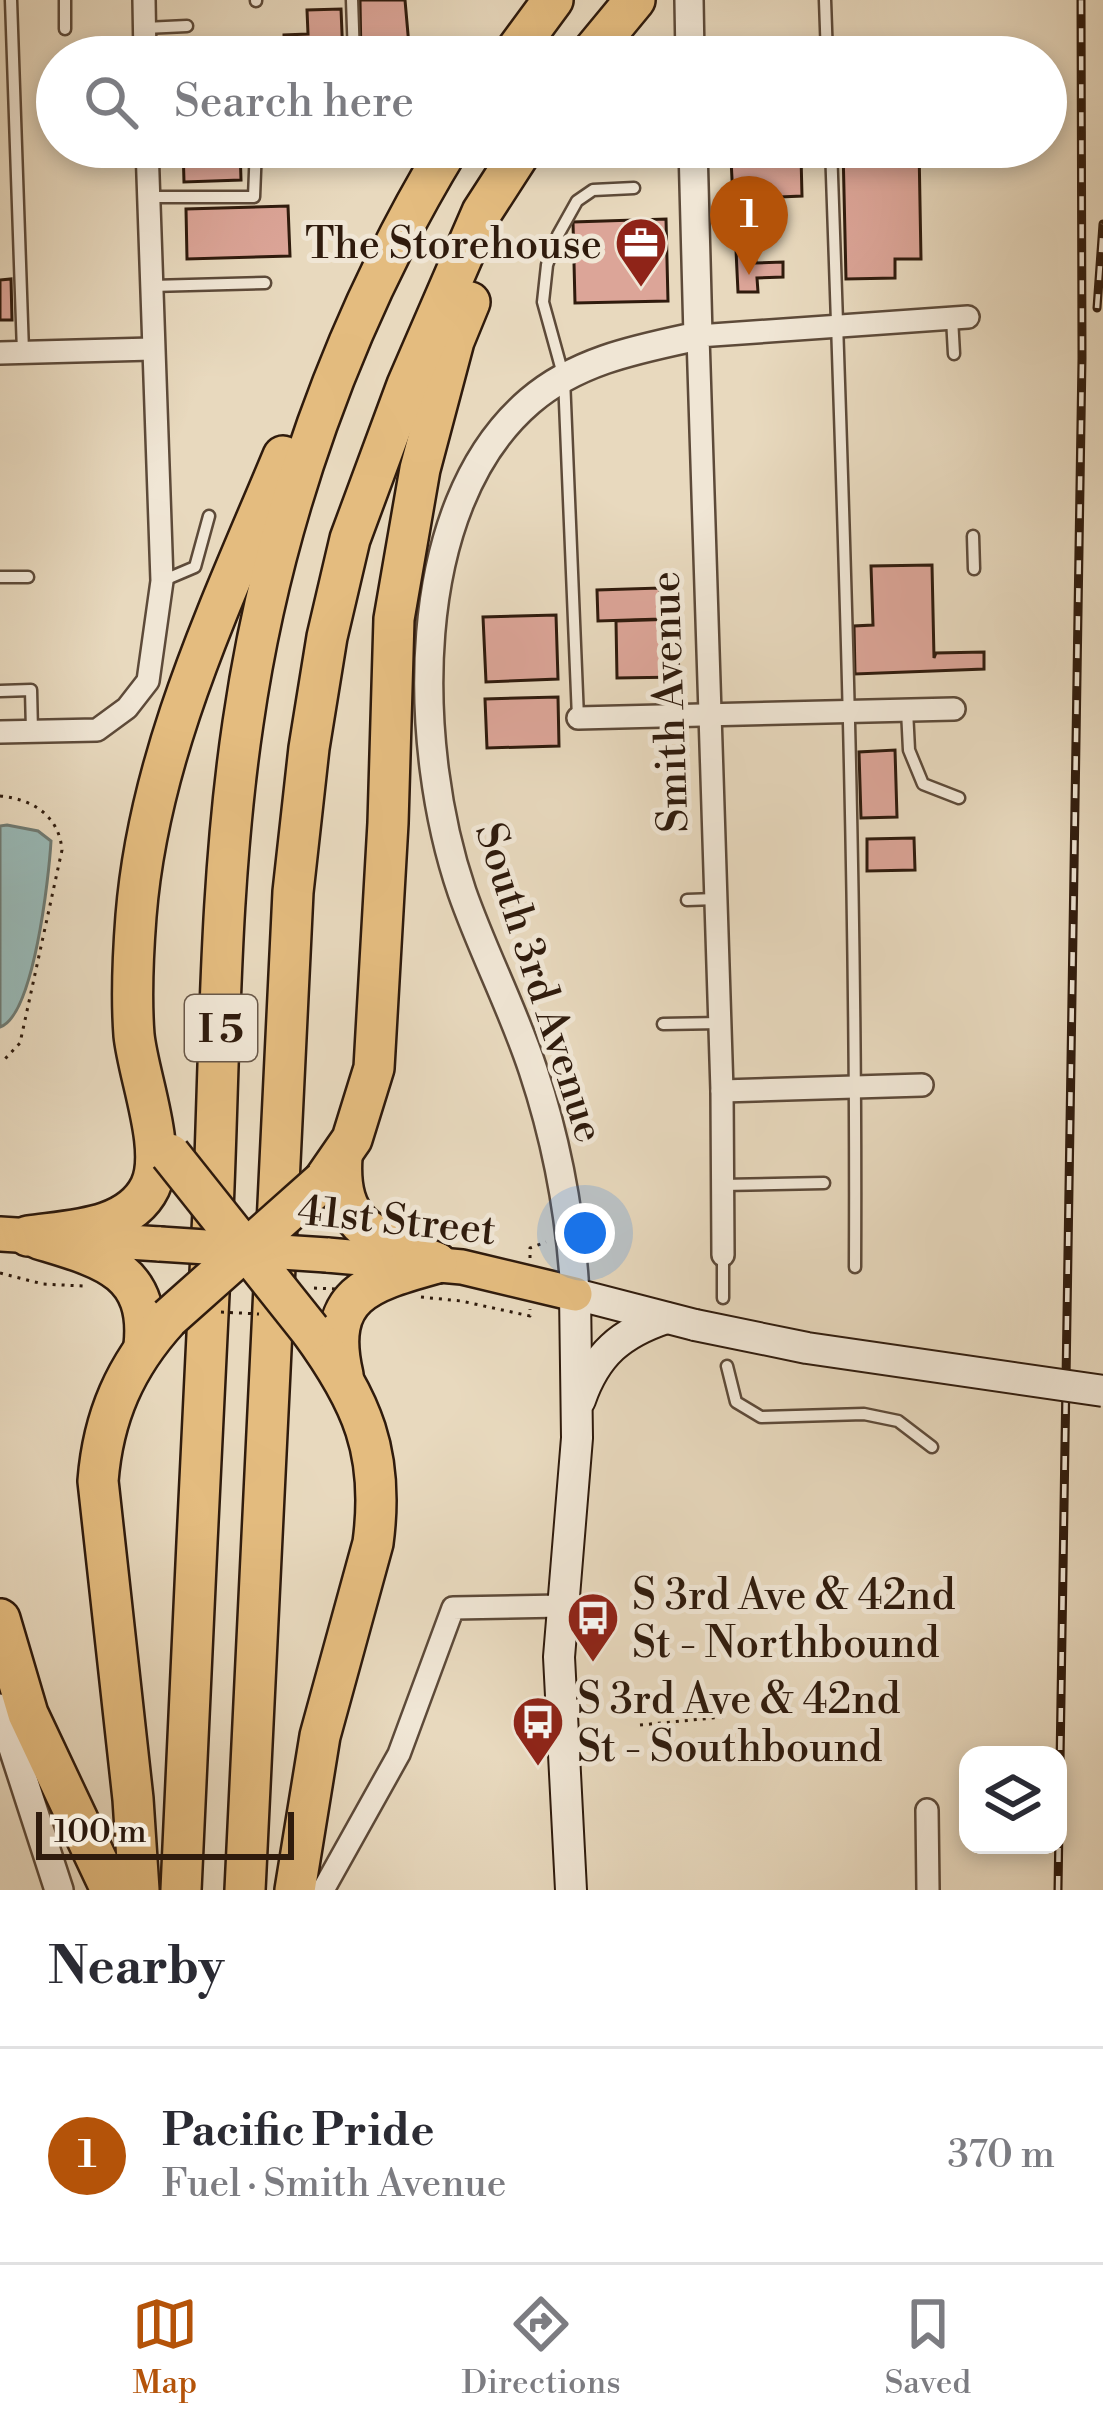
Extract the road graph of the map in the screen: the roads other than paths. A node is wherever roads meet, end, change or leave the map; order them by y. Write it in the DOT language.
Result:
graph roads {
  1 [pos="11,0"];
  2 [pos="65,0"];
  3 [pos="144,0"];
  4 [pos="352,0"];
  5 [pos="553,0"];
  6 [pos="635,0"];
  7 [pos="689,0"];
  8 [pos="825,0"];
  9 [pos="187,26"];
  10 [pos="145,28"];
  11 [pos="65,29"];
  12 [pos="145,36"];
  13 [pos="353,36"];
  14 [pos="526,36"];
  15 [pos="605,36"];
  16 [pos="690,36"];
  17 [pos="826,36"];
  18 [pos="147,168"];
  19 [pos="255,168"];
  20 [pos="436,168"];
  21 [pos="514,168"];
  22 [pos="521,168"];
  23 [pos="694,168"];
  24 [pos="832,168"];
  25 [pos="0,184"];
  26 [pos="17,184"];
  27 [pos="634,188"];
  28 [pos="148,197"];
  29 [pos="418,198"];
  30 [pos="265,283"];
  31 [pos="151,286"];
  32 [pos="960,317"];
  33 [pos="837,326"];
  34 [pos="698,336"];
  35 [pos="12,353"];
  36 [pos="160,354"];
  37 [pos="954,354"];
  38 [pos="564,378"];
  39 [pos="209,516"];
  40 [pos="973,536"];
  41 [pos="974,568"];
  42 [pos="0,577"];
  43 [pos="28,577"];
  44 [pos="162,581"];
  45 [pos="0,691"];
  46 [pos="954,709"];
  47 [pos="907,710"];
  48 [pos="849,712"];
  49 [pos="711,715"];
  50 [pos="578,718"];
  51 [pos="32,731"];
  52 [pos="0,732"];
  53 [pos="959,798"];
  54 [pos="716,899"];
  55 [pos="687,900"];
  56 [pos="720,1023"];
  57 [pos="662,1024"];
  58 [pos="922,1085"];
  59 [pos="856,1087"];
  60 [pos="722,1091"];
  61 [pos="161,1140"];
  62 [pos="333,1169"];
  63 [pos="824,1183"];
  64 [pos="722,1185"];
  65 [pos="14,1235"];
  66 [pos="244,1250"];
  67 [pos="723,1255"];
  68 [pos="437,1263"];
  69 [pos="855,1267"];
  70 [pos="575,1294"];
  71 [pos="722,1298"];
  72 [pos="681,1322"];
  73 [pos="156,1332"];
  74 [pos="727,1366"];
  75 [pos="343,1376"];
  76 [pos="1103,1391"];
  77 [pos="576,1411"];
  78 [pos="932,1447"];
  79 [pos="562,1606"];
  80 [pos="0,1619"];
  81 [pos="0,1708"];
  82 [pos="927,1810"];
  83 [pos="118,1885"];
  84 [pos="59,1890"];
  85 [pos="181,1890"];
  86 [pos="245,1890"];
  87 [pos="295,1890"];
  88 [pos="323,1890"];
  89 [pos="571,1890"];
  90 [pos="928,1890"];
  1 -- 26 [label="lane"];
  2 -- 11 [label="lane"];
  3 -- 10 [label="street"];
  4 -- 13 [label="lane"];
  5 -- 14 [label="highway"];
  6 -- 15 [label="highway"];
  7 -- 16 [label="street"];
  8 -- 17 [label="lane"];
  9 -- 10 [label="lane"];
  10 -- 12 [label="street"];
  18 -- 28 [label="street"];
  19 -- 28 [label="lane"];
  20 -- 29 [label="highway, I 5"];
  21 -- 86 [label="highway, I 5"];
  22 -- 62 [label="highway"];
  23 -- 34 [label="street, Smith Avenue"];
  24 -- 33 [label="lane"];
  25 -- 26 [label="lane"];
  26 -- 35 [label="lane"];
  27 -- 38 [label="lane"];
  28 -- 31 [label="street"];
  29 -- 61 [label="highway"];
  29 -- 85 [label="highway, I 5"];
  30 -- 31 [label="lane"];
  31 -- 36 [label="street"];
  32 -- 33 [label="street"];
  32 -- 37 [label="lane"];
  33 -- 34 [label="street"];
  33 -- 48 [label="lane"];
  34 -- 38 [label="street, South 3rd Avenue"];
  34 -- 49 [label="street, Smith Avenue"];
  35 -- 36 [label="street"];
  36 -- 44 [label="street"];
  38 -- 50 [label="lane"];
  38 -- 70 [label="street, South 3rd Avenue"];
  39 -- 44 [label="lane"];
  40 -- 41 [label="lane"];
  42 -- 43 [label="lane"];
  44 -- 51 [label="street"];
  45 -- 51 [label="lane"];
  46 -- 47 [label="street"];
  47 -- 48 [label="street"];
  47 -- 53 [label="lane"];
  48 -- 49 [label="street"];
  48 -- 59 [label="lane"];
  49 -- 50 [label="street"];
  49 -- 54 [label="street, Smith Avenue"];
  51 -- 52 [label="street"];
  54 -- 55 [label="lane"];
  54 -- 56 [label="street, Smith Avenue"];
  56 -- 57 [label="lane"];
  56 -- 60 [label="street, Smith Avenue"];
  58 -- 59 [label="street"];
  59 -- 60 [label="street"];
  59 -- 69 [label="lane"];
  60 -- 64 [label="street, Smith Avenue"];
  61 -- 65 [label="highway"];
  61 -- 66 [label="highway, bridge"];
  62 -- 66 [label="highway, bridge"];
  62 -- 68 [label="highway"];
  63 -- 64 [label="lane"];
  64 -- 67 [label="street, Smith Avenue"];
  65 -- 66 [label="main road, 41st Street, bridge"];
  65 -- 73 [label="highway"];
  66 -- 68 [label="main road, 41st Street, bridge"];
  66 -- 73 [label="highway, bridge"];
  66 -- 75 [label="highway, bridge"];
  67 -- 71 [label="lane"];
  68 -- 70 [label="main road, 41st Street"];
  68 -- 75 [label="highway"];
  70 -- 72 [label="main road, 41st Street"];
  70 -- 77 [label="main road"];
  72 -- 76 [label="main road, 41st Street, bridge"];
  72 -- 77 [label="main road"];
  73 -- 83 [label="highway"];
  74 -- 78 [label="lane"];
  75 -- 87 [label="highway"];
  77 -- 79 [label="main road"];
  79 -- 88 [label="street"];
  79 -- 89 [label="main road"];
  80 -- 83 [label="highway"];
  81 -- 84 [label="street"];
  82 -- 90 [label="street"];
}
